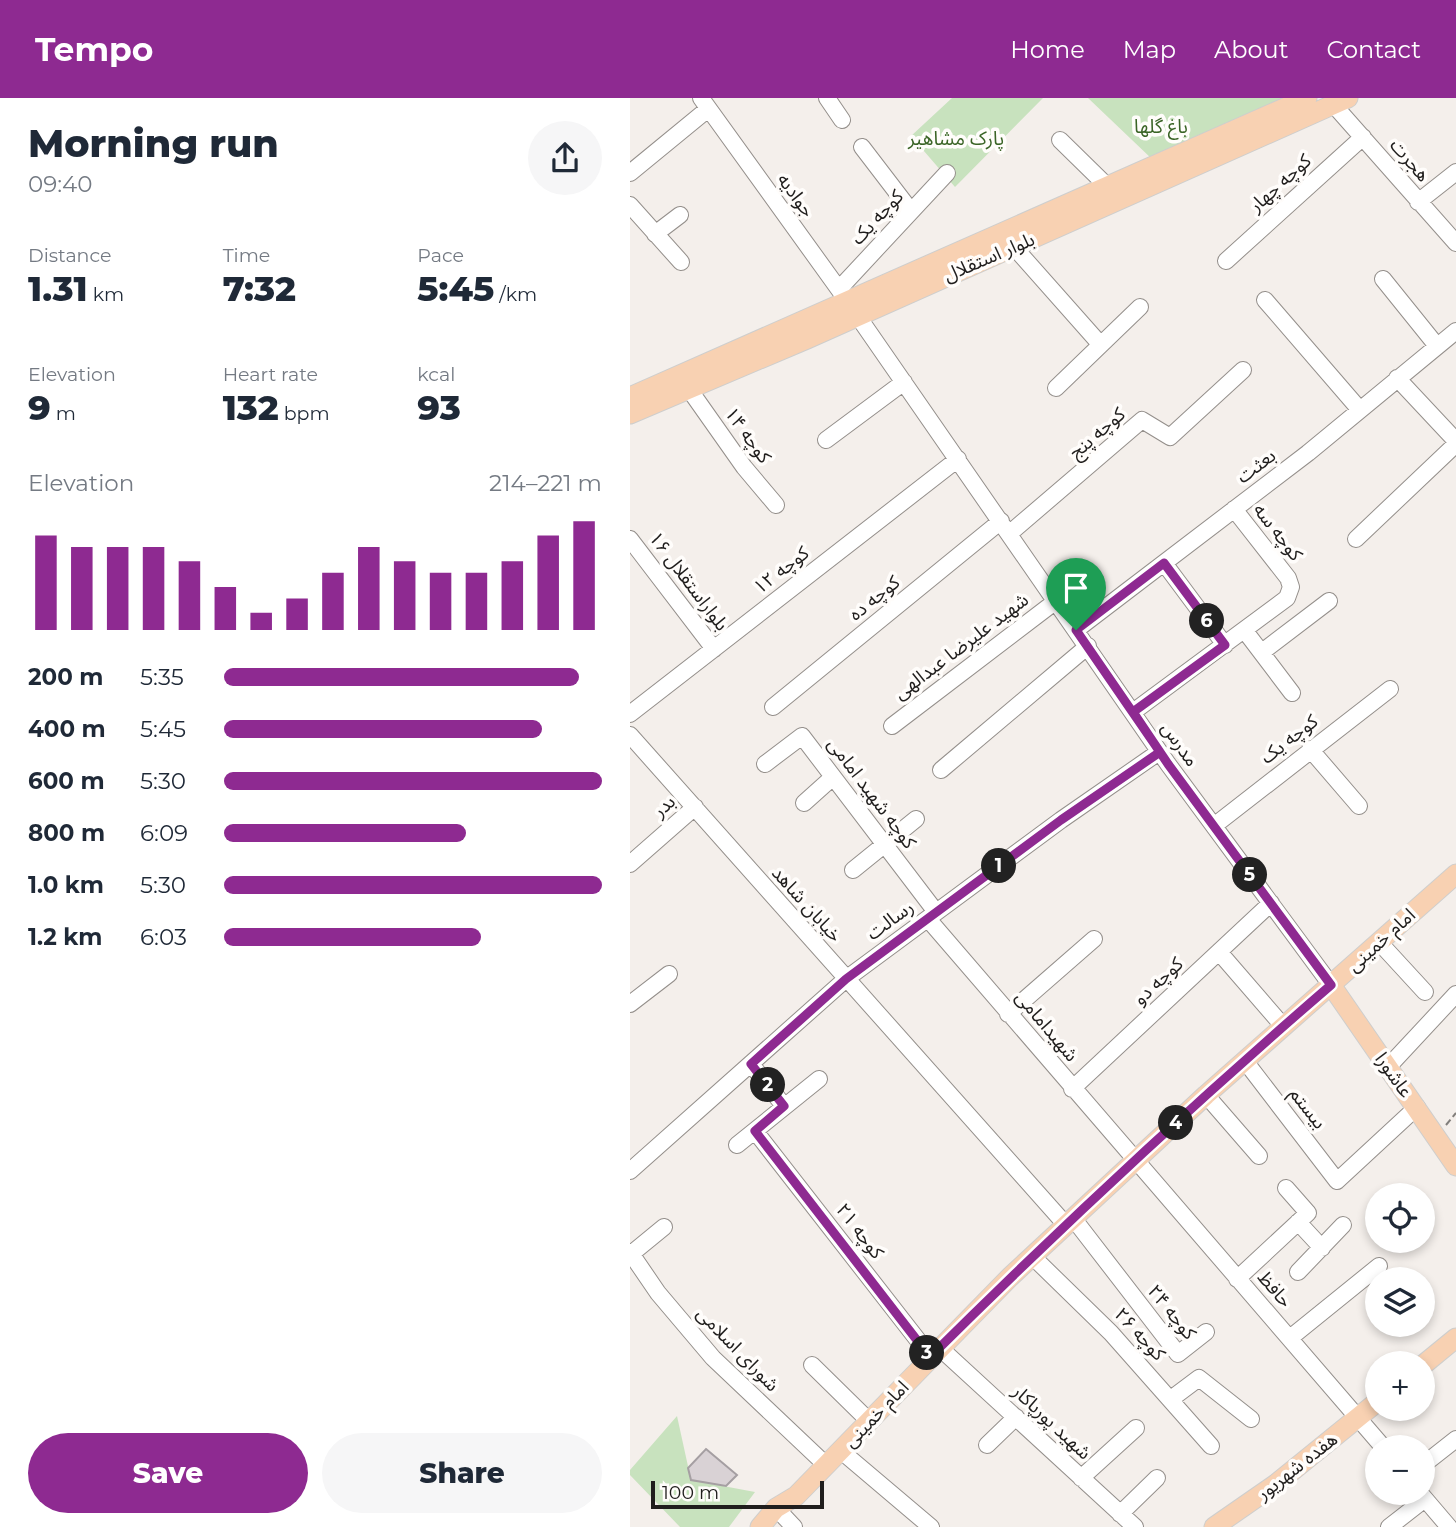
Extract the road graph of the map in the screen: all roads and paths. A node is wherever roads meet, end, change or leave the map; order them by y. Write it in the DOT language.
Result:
graph roads {
  1 [pos="827,98"];
  2 [pos="1307,98"];
  3 [pos="1337,100"];
  4 [pos="704,103"];
  5 [pos="842,120"];
  6 [pos="1363,137"];
  7 [pos="1060,141"];
  8 [pos="862,147"];
  9 [pos="1456,172"];
  10 [pos="630,173"];
  11 [pos="947,173"];
  12 [pos="1108,187"];
  13 [pos="1418,202"];
  14 [pos="630,205"];
  15 [pos="911,211"];
  16 [pos="680,215"];
  17 [pos="655,234"];
  18 [pos="1456,243"];
  19 [pos="1014,247"];
  20 [pos="1226,261"];
  21 [pos="681,262"];
  22 [pos="965,268"];
  23 [pos="1384,279"];
  24 [pos="1265,300"];
  25 [pos="848,302"];
  26 [pos="1140,307"];
  27 [pos="1456,331"];
  28 [pos="1100,344"];
  29 [pos="1437,346"];
  30 [pos="1243,370"];
  31 [pos="1397,379"];
  32 [pos="904,382"];
  33 [pos="1056,388"];
  34 [pos="689,389"];
  35 [pos="630,397"];
  36 [pos="1360,410"];
  37 [pos="630,414"];
  38 [pos="826,440"];
  39 [pos="1456,443"];
  40 [pos="958,459"];
  41 [pos="776,505"];
  42 [pos="1234,509"];
  43 [pos="1005,527"];
  44 [pos="1356,538"];
  45 [pos="630,539"];
  46 [pos="1164,563"];
  47 [pos="1056,601"];
  48 [pos="1329,601"];
  49 [pos="1076,630"];
  50 [pos="1245,631"];
  51 [pos="1225,645"];
  52 [pos="1088,646"];
  53 [pos="714,649"];
  54 [pos="1262,652"];
  55 [pos="1390,688"];
  56 [pos="1292,693"];
  57 [pos="773,707"];
  58 [pos="1133,712"];
  59 [pos="630,714"];
  60 [pos="892,726"];
  61 [pos="630,735"];
  62 [pos="1310,749"];
  63 [pos="1160,752"];
  64 [pos="765,764"];
  65 [pos="941,770"];
  66 [pos="834,777"];
  67 [pos="804,803"];
  68 [pos="1359,806"];
  69 [pos="695,807"];
  70 [pos="916,819"];
  71 [pos="1215,825"];
  72 [pos="885,845"];
  73 [pos="630,864"];
  74 [pos="852,870"];
  75 [pos="1456,874"];
  76 [pos="1271,903"];
  77 [pos="932,916"];
  78 [pos="1094,939"];
  79 [pos="1379,942"];
  80 [pos="1219,952"];
  81 [pos="669,974"];
  82 [pos="846,979"];
  83 [pos="1331,985"];
  84 [pos="1425,992"];
  85 [pos="1456,994"];
  86 [pos="630,1003"];
  87 [pos="1009,1014"];
  88 [pos="1283,1026"];
  89 [pos="1245,1061"];
  90 [pos="751,1064"];
  91 [pos="1388,1067"];
  92 [pos="819,1079"];
  93 [pos="1072,1089"];
  94 [pos="1206,1095"];
  95 [pos="784,1106"];
  96 [pos="1417,1108"];
  97 [pos="755,1131"];
  98 [pos="737,1145"];
  99 [pos="1259,1156"];
  100 [pos="1134,1161"];
  101 [pos="1456,1166"];
  102 [pos="630,1171"];
  103 [pos="1286,1188"];
  104 [pos="1069,1221"];
  105 [pos="1298,1222"];
  106 [pos="1343,1225"];
  107 [pos="664,1227"];
  108 [pos="1322,1248"];
  109 [pos="631,1253"];
  110 [pos="1032,1256"];
  111 [pos="1379,1266"];
  112 [pos="1298,1272"];
  113 [pos="1237,1279"];
  114 [pos="1206,1332"];
  115 [pos="1456,1338"];
  116 [pos="1290,1339"];
  117 [pos="935,1353"];
  118 [pos="1435,1355"];
  119 [pos="812,1365"];
  120 [pos="1171,1399"];
  121 [pos="1365,1411"];
  122 [pos="1016,1417"];
  123 [pos="1358,1417"];
  124 [pos="1251,1419"];
  125 [pos="869,1421"];
  126 [pos="1136,1428"];
  127 [pos="1373,1435"];
  128 [pos="1456,1439"];
  129 [pos="988,1445"];
  130 [pos="1211,1446"];
  131 [pos="840,1450"];
  132 [pos="1435,1456"];
  133 [pos="826,1465"];
  134 [pos="1081,1478"];
  135 [pos="1157,1478"];
  136 [pos="1413,1505"];
  137 [pos="1430,1505"];
  138 [pos="776,1508"];
  139 [pos="1120,1514"];
  140 [pos="1456,1520"];
  141 [pos="760,1527"];
  142 [pos="794,1527"];
  143 [pos="931,1527"];
  144 [pos="1135,1527"];
  145 [pos="1214,1527"];
  146 [pos="1389,1527"];
  147 [pos="1448,1527"];
  1 -- 5 [label="street"];
  2 -- 12 [label="main road, بلوار استقلال"];
  3 -- 6 [label="street, هجرت"];
  3 -- 19 [label="main road, بلوار استقلال"];
  3 -- 22 [label="street"];
  4 -- 10 [label="street"];
  4 -- 25 [label="street, جوادیه"];
  6 -- 13 [label="street, هجرت"];
  6 -- 20 [label="street, کوچه چهار"];
  7 -- 12 [label="street"];
  8 -- 15 [label="street"];
  9 -- 13 [label="street"];
  11 -- 15 [label="street, کوچه یک"];
  12 -- 25 [label="main road, بلوار استقلال"];
  13 -- 18 [label="street, هجرت"];
  14 -- 17 [label="street"];
  15 -- 25 [label="street, کوچه یک"];
  16 -- 17 [label="street"];
  17 -- 21 [label="street"];
  19 -- 22 [label="main road, بلوار استقلال"];
  19 -- 28 [label="street"];
  22 -- 25 [label="main road, بلوار استقلال"];
  23 -- 29 [label="street"];
  24 -- 36 [label="street"];
  25 -- 32 [label="street, مدرس"];
  25 -- 34 [label="main road, بلوار استقلال"];
  25 -- 35 [label="main road, بلوار استقلال"];
  26 -- 28 [label="street"];
  27 -- 29 [label="street, بعثت"];
  28 -- 33 [label="street"];
  29 -- 31 [label="street, بعثت"];
  30 -- 43 [label="street, کوچه پنج"];
  31 -- 36 [label="street, بعثت"];
  31 -- 39 [label="street"];
  32 -- 38 [label="street"];
  32 -- 40 [label="street, مدرس"];
  34 -- 37 [label="main road, بلوار استقلال"];
  34 -- 41 [label="street, کوچه ۱۴"];
  36 -- 42 [label="street, بعثت"];
  39 -- 44 [label="street"];
  40 -- 43 [label="street, مدرس"];
  40 -- 53 [label="street, کوچه ۱۲"];
  42 -- 46 [label="street, بعثت"];
  42 -- 50 [label="street, کوچه سه"];
  43 -- 47 [label="street, مدرس"];
  43 -- 57 [label="street, کوچه ده"];
  45 -- 53 [label="street, بلواراستقلال ۱۶"];
  46 -- 49 [label="street, بعثت"];
  46 -- 51 [label="street"];
  47 -- 49 [label="street, مدرس"];
  47 -- 60 [label="street, شهید علیرضا عبدالهی"];
  48 -- 54 [label="street"];
  49 -- 52 [label="street, مدرس"];
  50 -- 51 [label="street, کوچه سه"];
  50 -- 54 [label="street"];
  51 -- 58 [label="street, کوچه سه"];
  52 -- 58 [label="street, مدرس"];
  52 -- 65 [label="street"];
  53 -- 59 [label="street, کوچه ۱۲"];
  54 -- 56 [label="street"];
  55 -- 62 [label="street, کوچه یک"];
  58 -- 63 [label="street, مدرس"];
  61 -- 69 [label="street, خیابان شاهد"];
  62 -- 68 [label="street"];
  62 -- 71 [label="street, کوچه یک"];
  63 -- 71 [label="street, مدرس"];
  63 -- 77 [label="street, رسالت"];
  64 -- 66 [label="street, کوچه شهید امامی"];
  66 -- 67 [label="street"];
  66 -- 72 [label="street, کوچه شهید امامی"];
  69 -- 73 [label="street, بدر"];
  69 -- 82 [label="street, خیابان شاهد"];
  70 -- 72 [label="street"];
  71 -- 76 [label="street, مدرس"];
  72 -- 74 [label="street"];
  72 -- 77 [label="street, کوچه شهید امامی"];
  75 -- 79 [label="main road, امام خمینی"];
  76 -- 80 [label="street, کوچه دو"];
  76 -- 83 [label="street, مدرس"];
  77 -- 82 [label="street, رسالت"];
  77 -- 87 [label="street, شهیدامامی"];
  78 -- 87 [label="street"];
  79 -- 83 [label="main road, امام خمینی"];
  79 -- 84 [label="street"];
  80 -- 88 [label="street"];
  80 -- 93 [label="street, کوچه دو"];
  81 -- 86 [label="street"];
  82 -- 90 [label="street, رسالت"];
  82 -- 104 [label="street, خیابان شاهد"];
  83 -- 88 [label="main road, امام خمینی"];
  83 -- 91 [label="main road, عاشورا"];
  85 -- 91 [label="street"];
  87 -- 93 [label="street, شهیدامامی"];
  88 -- 89 [label="main road, امام خمینی"];
  89 -- 94 [label="main road, امام خمینی"];
  89 -- 96 [label="street, بیستم"];
  90 -- 95 [label="street"];
  90 -- 102 [label="street, رسالت"];
  91 -- 96 [label="main road, عاشورا"];
  92 -- 95 [label="street"];
  93 -- 100 [label="street, شهیدامامی"];
  94 -- 99 [label="street"];
  94 -- 100 [label="main road, امام خمینی"];
  95 -- 97 [label="street"];
  96 -- 101 [label="main road, عاشورا"];
  97 -- 98 [label="street"];
  97 -- 117 [label="street, کوچه ۲۱"];
  100 -- 104 [label="main road, امام خمینی"];
  100 -- 113 [label="street, حافظ"];
  103 -- 105 [label="street"];
  104 -- 110 [label="main road, امام خمینی"];
  104 -- 114 [label="street, کوچه ۲۴"];
  105 -- 108 [label="street"];
  105 -- 113 [label="street"];
  106 -- 108 [label="street"];
  107 -- 109 [label="street"];
  108 -- 112 [label="street"];
  109 -- 133 [label="street, شورای اسلامی"];
  110 -- 117 [label="main road, امام خمینی"];
  110 -- 120 [label="street, کوچه ۲۶"];
  111 -- 116 [label="street"];
  113 -- 116 [label="street, حافظ"];
  115 -- 118 [label="main road"];
  116 -- 123 [label="street, حافظ"];
  117 -- 122 [label="street, شهید پورپاکار"];
  117 -- 125 [label="main road, امام خمینی"];
  119 -- 125 [label="street"];
  120 -- 124 [label="street"];
  120 -- 130 [label="street, کوچه ۲۶"];
  121 -- 123 [label="main road, هفده شهریور"];
  122 -- 129 [label="street"];
  122 -- 134 [label="street, شهید پورپاکار"];
  123 -- 127 [label="street, حافظ"];
  123 -- 145 [label="main road, هفده شهریور"];
  125 -- 131 [label="main road, امام خمینی"];
  126 -- 134 [label="street"];
  128 -- 132 [label="street"];
  131 -- 133 [label="main road, امام خمینی"];
  131 -- 143 [label="street"];
  133 -- 138 [label="main road, امام خمینی"];
  134 -- 139 [label="street, شهید پورپاکار"];
  135 -- 139 [label="street"];
  136 -- 146 [label="street"];
  137 -- 147 [label="street"];
  138 -- 141 [label="main road, امام خمینی"];
  138 -- 142 [label="street"];
  139 -- 144 [label="street, شهید پورپاکار"];
  140 -- 147 [label="street"];
}
